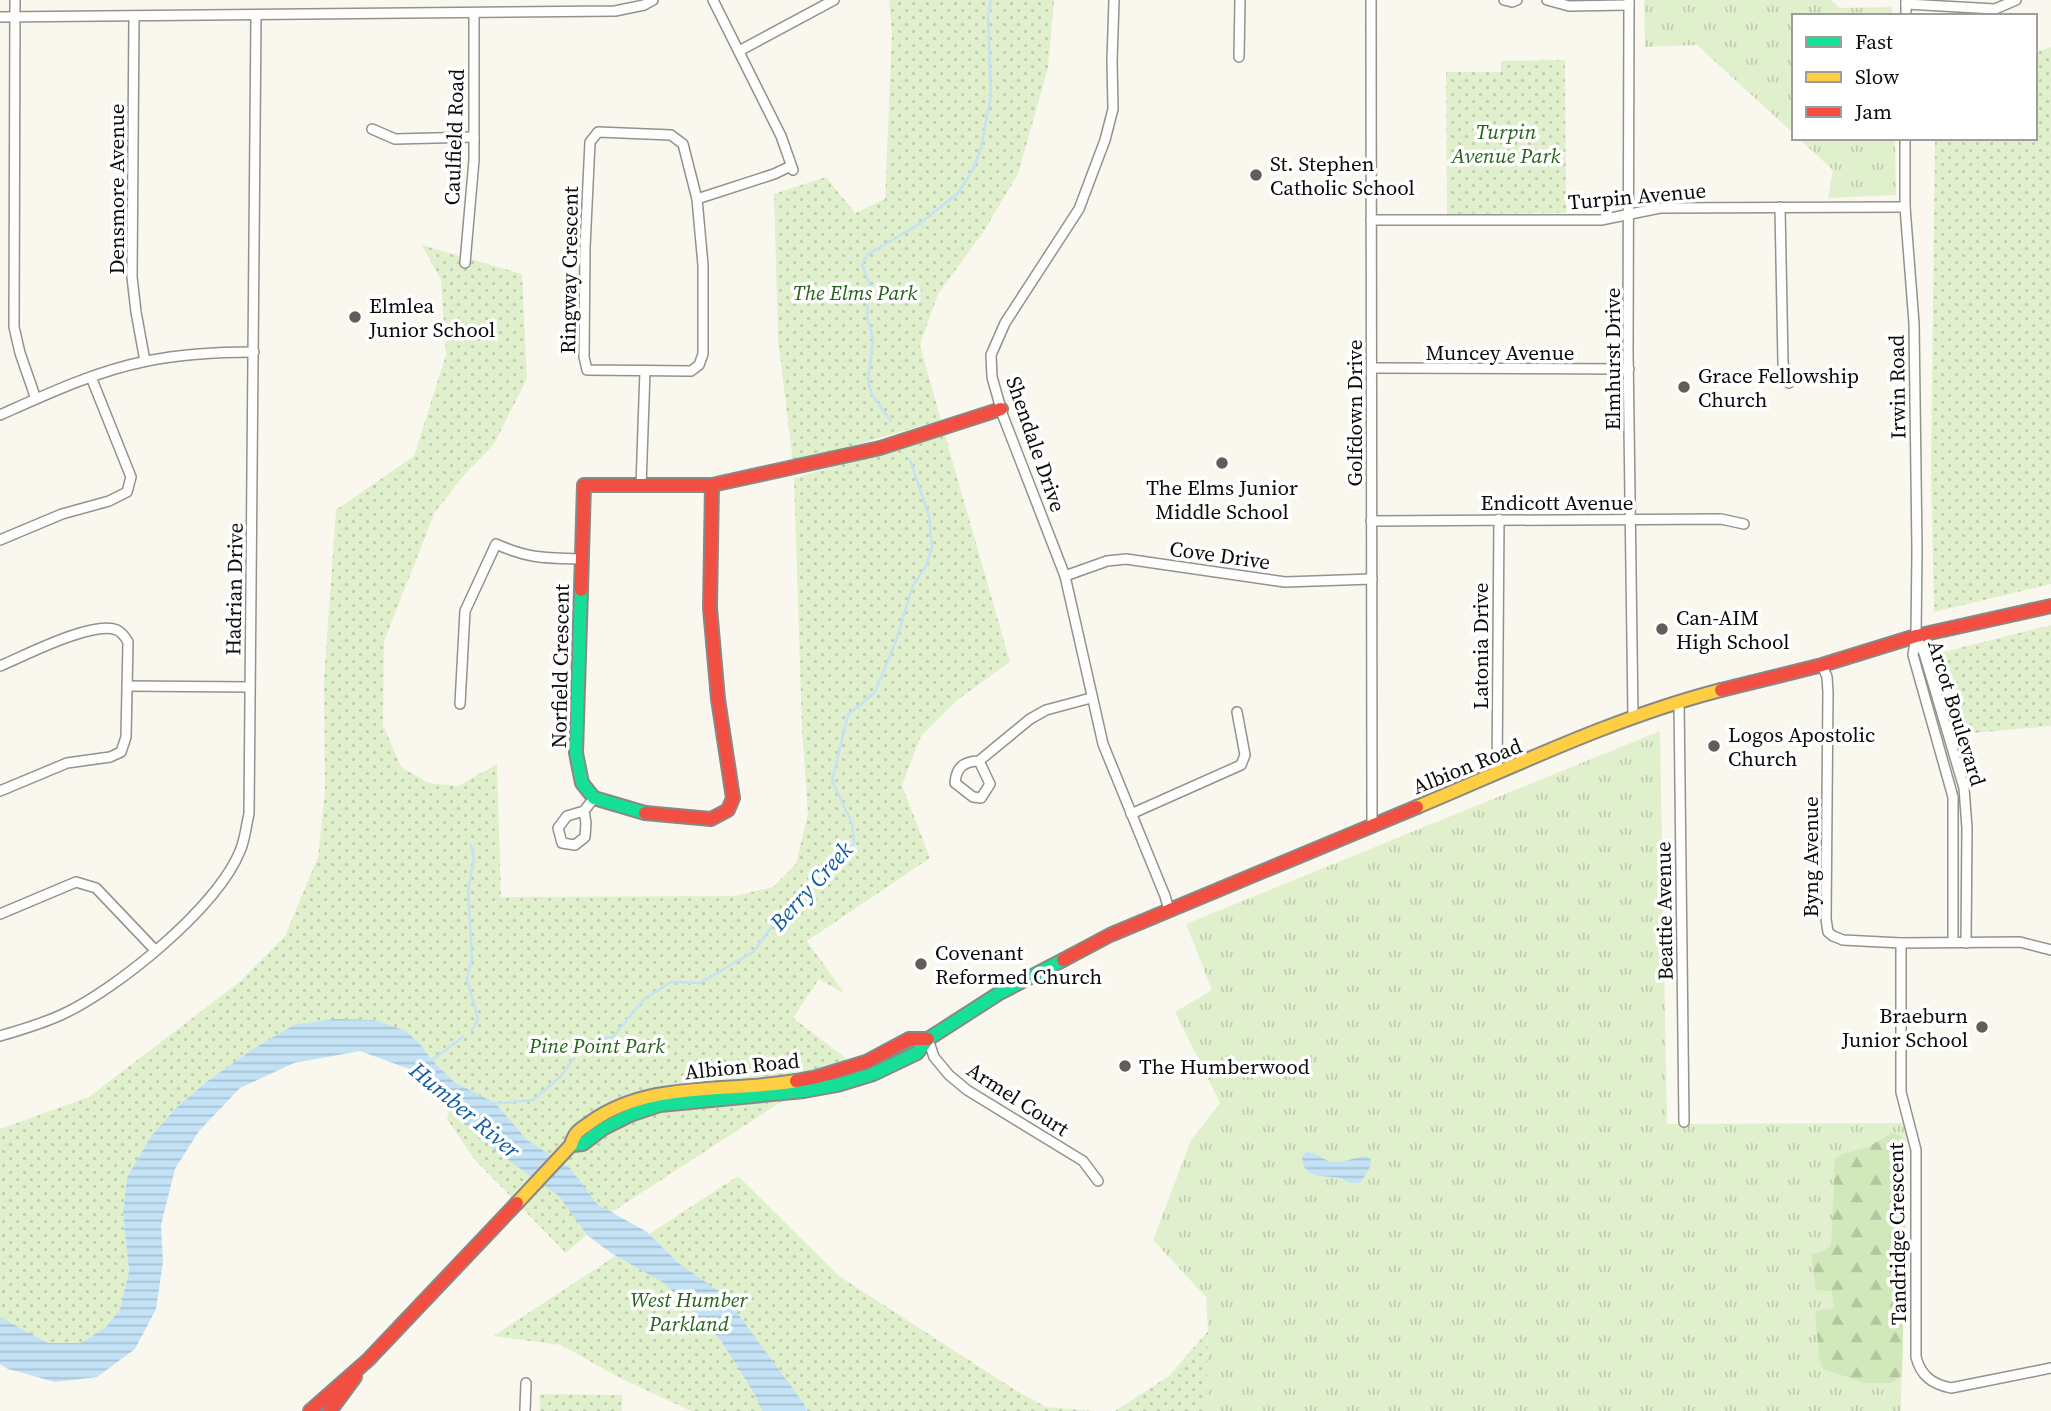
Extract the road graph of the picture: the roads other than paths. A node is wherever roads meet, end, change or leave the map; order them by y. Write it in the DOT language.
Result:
graph roads {
  1 [pos="15,0"];
  2 [pos="653,0"];
  3 [pos="713,0"];
  4 [pos="834,0"];
  5 [pos="1114,0"];
  6 [pos="1240,0"];
  7 [pos="1371,0"];
  8 [pos="1504,0"];
  9 [pos="1517,0"];
  10 [pos="1548,0"];
  11 [pos="2016,0"];
  12 [pos="1906,2"];
  13 [pos="1629,3"];
  14 [pos="474,13"];
  15 [pos="256,15"];
  16 [pos="134,16"];
  17 [pos="0,17"];
  18 [pos="15,17"];
  19 [pos="739,51"];
  20 [pos="1239,57"];
  21 [pos="372,129"];
  22 [pos="474,137"];
  23 [pos="1905,140"];
  24 [pos="696,199"];
  25 [pos="1780,207"];
  26 [pos="1905,207"];
  27 [pos="1630,215"];
  28 [pos="1371,220"];
  29 [pos="465,263"];
  30 [pos="254,352"];
  31 [pos="145,361"];
  32 [pos="1372,368"];
  33 [pos="1629,369"];
  34 [pos="645,371"];
  35 [pos="91,377"];
  36 [pos="1789,383"];
  37 [pos="36,399"];
  38 [pos="1001,409"];
  39 [pos="0,415"];
  40 [pos="712,485"];
  41 [pos="641,486"];
  42 [pos="1499,519"];
  43 [pos="1631,520"];
  44 [pos="1371,521"];
  45 [pos="1744,524"];
  46 [pos="0,540"];
  47 [pos="582,559"];
  48 [pos="1065,576"];
  49 [pos="1372,579"];
  50 [pos="2051,606"];
  51 [pos="1916,636"];
  52 [pos="1822,665"];
  53 [pos="0,666"];
  54 [pos="127,686"];
  55 [pos="250,687"];
  56 [pos="1091,698"];
  57 [pos="1679,701"];
  58 [pos="460,704"];
  59 [pos="1237,712"];
  60 [pos="1633,718"];
  61 [pos="979,761"];
  62 [pos="1497,774"];
  63 [pos="0,791"];
  64 [pos="594,798"];
  65 [pos="584,811"];
  66 [pos="1131,814"];
  67 [pos="1372,825"];
  68 [pos="1169,910"];
  69 [pos="0,914"];
  70 [pos="1953,942"];
  71 [pos="1901,943"];
  72 [pos="1966,943"];
  73 [pos="155,950"];
  74 [pos="2051,950"];
  75 [pos="0,1036"];
  76 [pos="928,1039"];
  77 [pos="1684,1122"];
  78 [pos="1098,1181"];
  79 [pos="368,1360"];
  80 [pos="2051,1368"];
  81 [pos="526,1382"];
  82 [pos="310,1411"];
  83 [pos="330,1411"];
  84 [pos="525,1411"];
  1 -- 18 [label="street"];
  2 -- 14 [label="street"];
  3 -- 19 [label="street"];
  4 -- 19 [label="street"];
  5 -- 38 [label="street, Shendale Drive"];
  6 -- 20 [label="street"];
  7 -- 28 [label="street, Golfdown Drive"];
  8 -- 9 [label="street"];
  10 -- 13 [label="street"];
  11 -- 12 [label="street"];
  13 -- 27 [label="street, Elmhurst Drive"];
  14 -- 15 [label="street"];
  14 -- 22 [label="street, Caulfield Road"];
  15 -- 16 [label="street"];
  15 -- 30 [label="street, Hadrian Drive"];
  16 -- 18 [label="street"];
  16 -- 31 [label="street, Densmore Avenue"];
  17 -- 18 [label="street"];
  18 -- 37 [label="street"];
  19 -- 24 [label="street"];
  21 -- 22 [label="street"];
  22 -- 29 [label="street, Caulfield Road"];
  23 -- 26 [label="street, Irwin Road"];
  24 -- 34 [label="street, Ringway Crescent"];
  24 -- 34 [label="street, Ringway Crescent"];
  25 -- 26 [label="street, Turpin Avenue"];
  25 -- 27 [label="street, Turpin Avenue"];
  25 -- 36 [label="street"];
  26 -- 51 [label="street, Irwin Road"];
  27 -- 28 [label="street, Turpin Avenue"];
  27 -- 33 [label="street, Elmhurst Drive"];
  28 -- 32 [label="street, Golfdown Drive"];
  30 -- 31 [label="street"];
  30 -- 55 [label="street, Hadrian Drive"];
  31 -- 35 [label="street"];
  32 -- 33 [label="street, Muncey Avenue"];
  32 -- 44 [label="street, Golfdown Drive"];
  33 -- 43 [label="street, Elmhurst Drive"];
  34 -- 41 [label="street"];
  35 -- 37 [label="street"];
  35 -- 46 [label="street"];
  37 -- 39 [label="street"];
  38 -- 40 [label="main road, Norfield Crescent"];
  38 -- 48 [label="street, Shendale Drive"];
  40 -- 41 [label="main road, Norfield Crescent"];
  40 -- 64 [label="main road"];
  41 -- 47 [label="main road, Norfield Crescent"];
  42 -- 43 [label="street, Endicott Avenue"];
  42 -- 44 [label="street, Endicott Avenue"];
  42 -- 62 [label="street, Latonia Drive"];
  43 -- 45 [label="street, Endicott Avenue"];
  43 -- 60 [label="street, Elmhurst Drive"];
  44 -- 49 [label="street, Golfdown Drive"];
  47 -- 58 [label="street"];
  47 -- 64 [label="main road, Norfield Crescent"];
  48 -- 49 [label="street, Cove Drive"];
  48 -- 56 [label="street, Shendale Drive"];
  49 -- 67 [label="street, Golfdown Drive"];
  50 -- 51 [label="main road, Albion Road"];
  51 -- 52 [label="main road, Albion Road"];
  51 -- 70 [label="street, Arcot Boulevard"];
  51 -- 72 [label="street, Arcot Boulevard"];
  52 -- 57 [label="main road, Albion Road"];
  52 -- 71 [label="street, Byng Avenue"];
  53 -- 54 [label="street"];
  54 -- 55 [label="street"];
  54 -- 63 [label="street"];
  55 -- 73 [label="street, Hadrian Drive"];
  56 -- 61 [label="street"];
  56 -- 66 [label="street, Shendale Drive"];
  57 -- 60 [label="main road, Albion Road"];
  57 -- 77 [label="street, Beattie Avenue"];
  59 -- 66 [label="street"];
  60 -- 62 [label="main road, Albion Road"];
  61 -- 61 [label="street"];
  62 -- 67 [label="main road, Albion Road"];
  64 -- 65 [label="street"];
  66 -- 68 [label="street, Shendale Drive"];
  67 -- 68 [label="main road, Albion Road"];
  68 -- 76 [label="main road, Albion Road"];
  69 -- 73 [label="street"];
  70 -- 71 [label="street"];
  70 -- 72 [label="street"];
  71 -- 80 [label="street, Tandridge Crescent"];
  72 -- 74 [label="street"];
  73 -- 75 [label="street, Hadrian Drive"];
  76 -- 78 [label="street, Armel Court"];
  76 -- 79 [label="main road, Albion Road"];
  79 -- 82 [label="main road, Albion Road"];
  79 -- 83 [label="main road, Albion Road"];
  81 -- 84 [label="street"];
}
